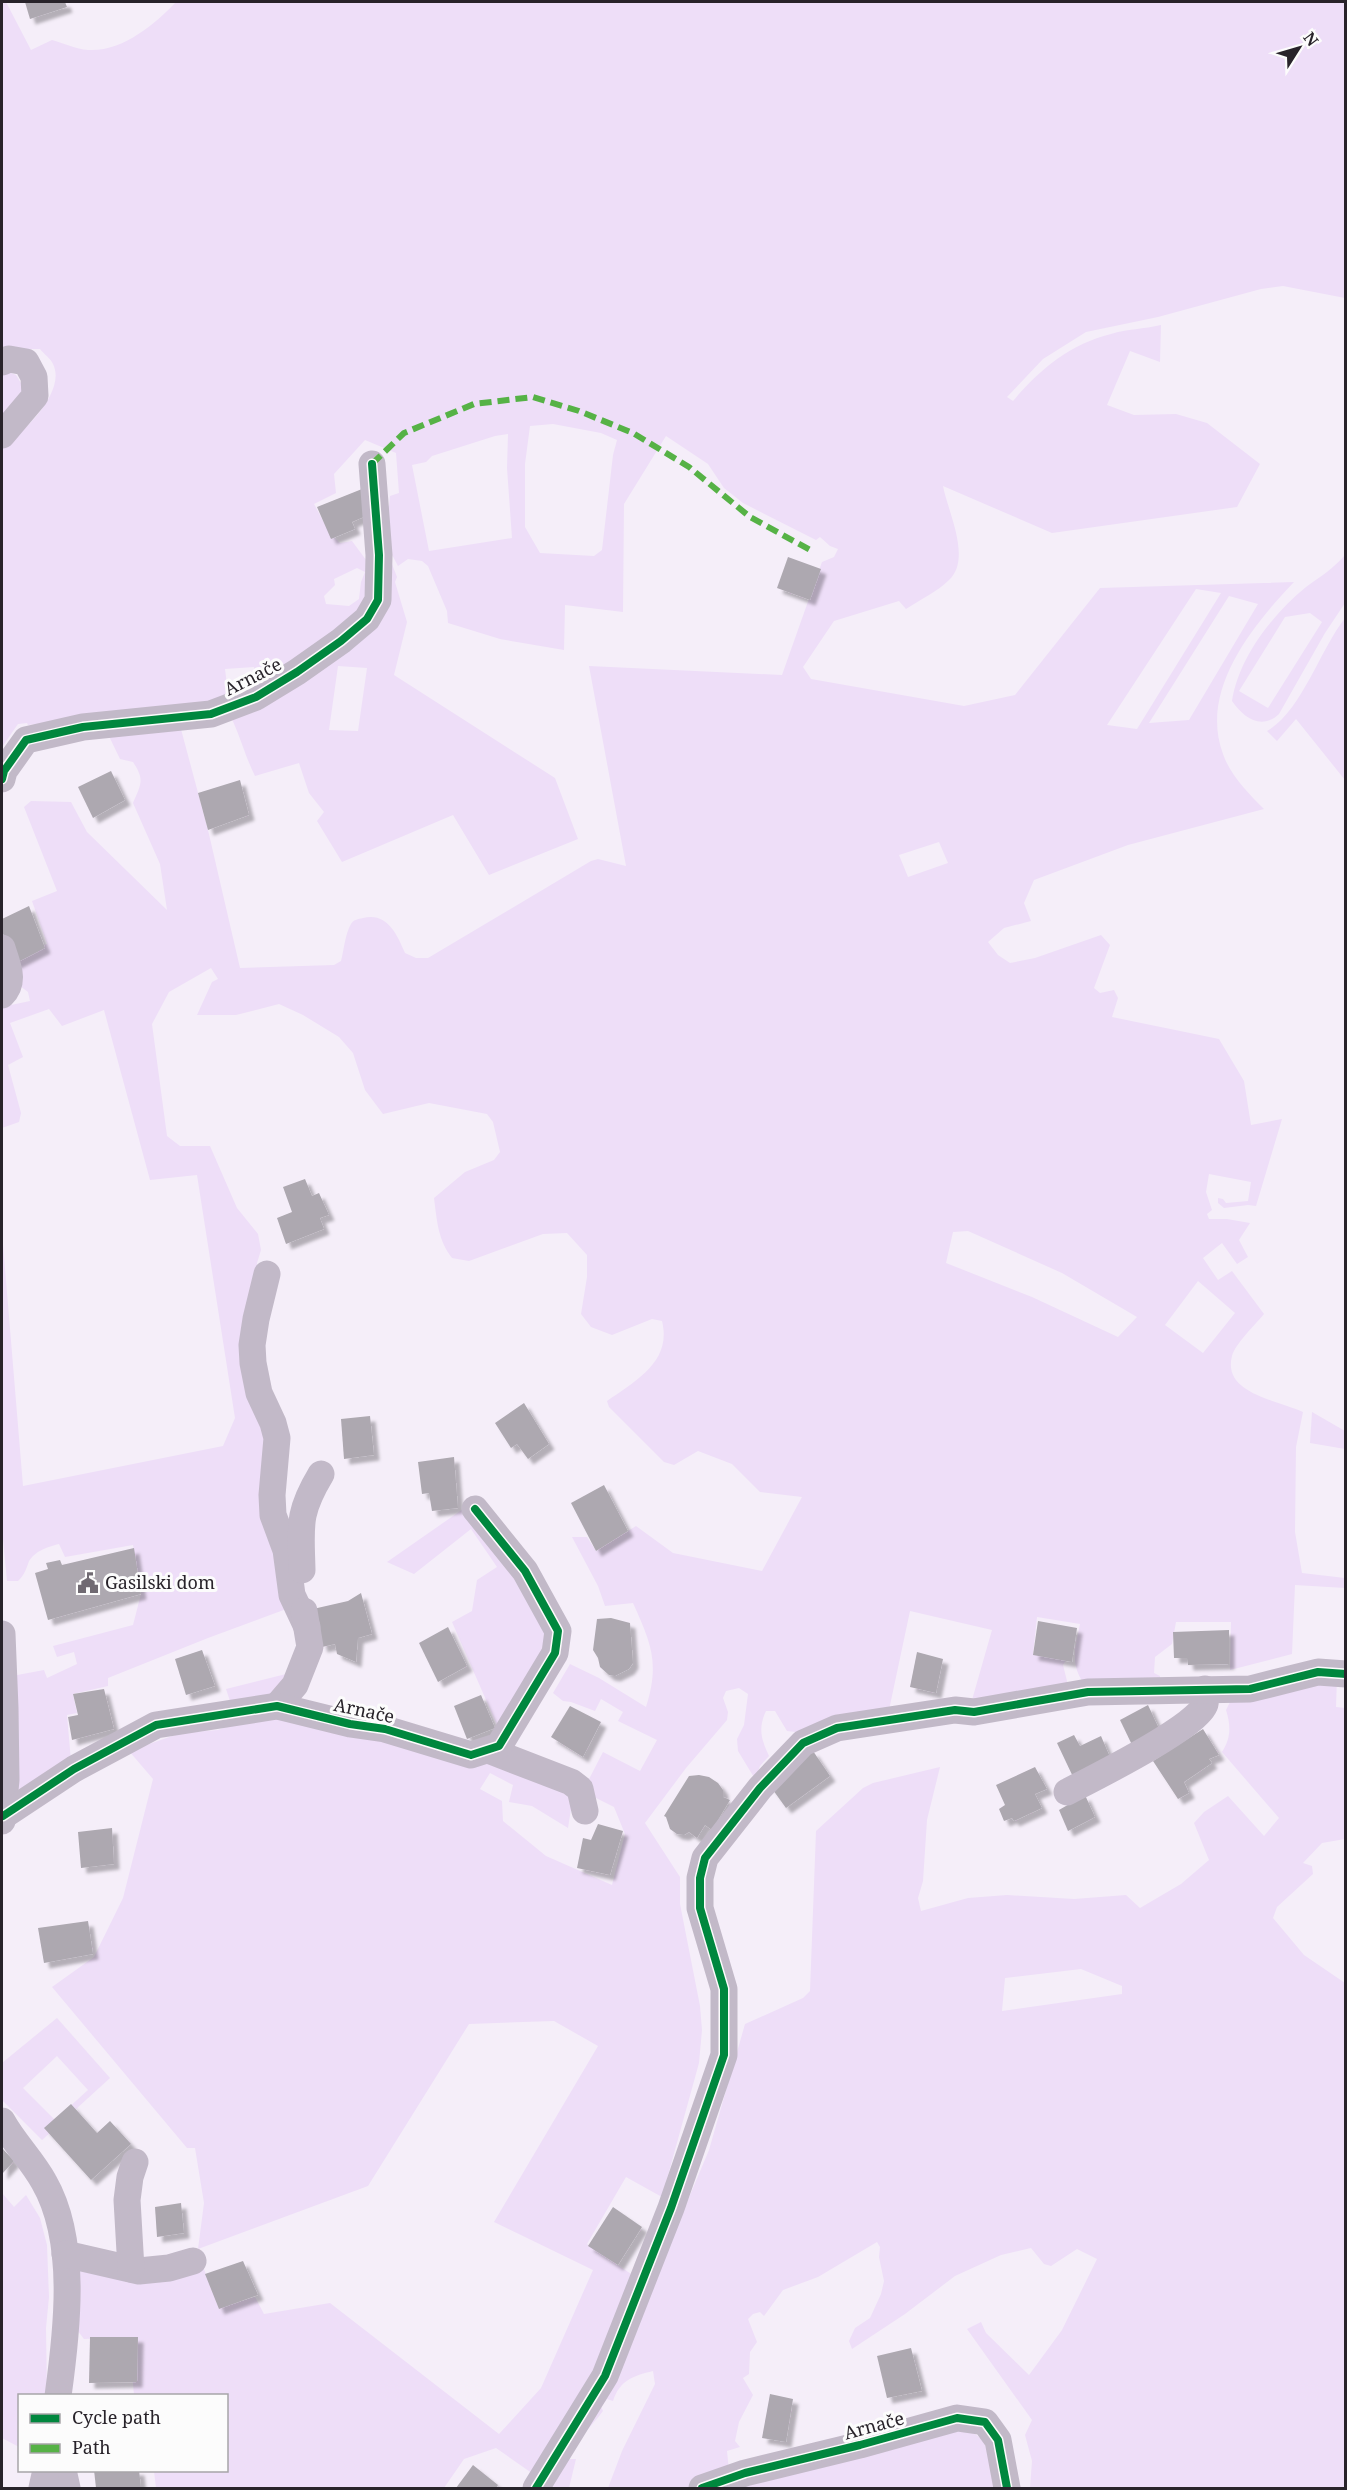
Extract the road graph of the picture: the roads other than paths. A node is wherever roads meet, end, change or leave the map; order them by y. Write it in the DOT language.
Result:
graph roads {
  1 [pos="2,362"];
  2 [pos="2,435"];
  3 [pos="372,464"];
  4 [pos="2,779"];
  5 [pos="2,948"];
  6 [pos="2,995"];
  7 [pos="267,1274"];
  8 [pos="321,1474"];
  9 [pos="475,1509"];
  10 [pos="307,1627"];
  11 [pos="2,1634"];
  12 [pos="1346,1674"];
  13 [pos="1205,1689"];
  14 [pos="276,1706"];
  15 [pos="488,1750"];
  16 [pos="1067,1792"];
  17 [pos="585,1811"];
  18 [pos="2,1819"];
  19 [pos="2,2121"];
  20 [pos="135,2162"];
  21 [pos="65,2254"];
  22 [pos="193,2261"];
  23 [pos="131,2269"];
  24 [pos="58,2394"];
  25 [pos="46,2472"];
  26 [pos="63,2472"];
  27 [pos="42,2488"];
  28 [pos="67,2488"];
  29 [pos="536,2488"];
  30 [pos="702,2488"];
  31 [pos="1007,2488"];
  1 -- 2 [label="street"];
  3 -- 4 [label="street, Arnače"];
  5 -- 6 [label="street"];
  7 -- 10 [label="street"];
  8 -- 10 [label="street"];
  9 -- 15 [label="street"];
  10 -- 14 [label="street"];
  11 -- 18 [label="street"];
  12 -- 13 [label="street"];
  13 -- 16 [label="street"];
  13 -- 29 [label="street"];
  14 -- 15 [label="street, Arnače"];
  14 -- 18 [label="street, Arnače"];
  15 -- 17 [label="street"];
  19 -- 21 [label="street"];
  20 -- 23 [label="street"];
  21 -- 23 [label="street"];
  21 -- 24 [label="street"];
  22 -- 23 [label="street"];
  25 -- 27 [label="street"];
  26 -- 28 [label="street"];
  30 -- 31 [label="street, Arnače"];
}
